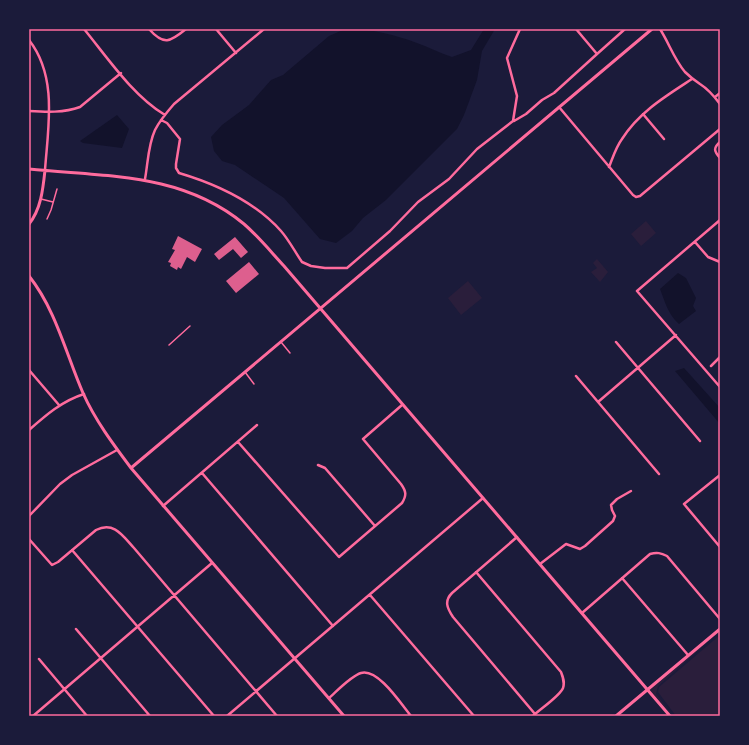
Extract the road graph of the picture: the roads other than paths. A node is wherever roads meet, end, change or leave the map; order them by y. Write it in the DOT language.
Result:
graph roads {
  1 [pos="84,29"];
  2 [pos="150,29"];
  3 [pos="186,29"];
  4 [pos="216,29"];
  5 [pos="264,29"];
  6 [pos="520,29"];
  7 [pos="576,29"];
  8 [pos="625,29"];
  9 [pos="652,29"];
  10 [pos="660,29"];
  11 [pos="29,40"];
  12 [pos="236,53"];
  13 [pos="597,54"];
  14 [pos="121,73"];
  15 [pos="692,79"];
  16 [pos="720,93"];
  17 [pos="715,97"];
  18 [pos="720,104"];
  19 [pos="559,107"];
  20 [pos="29,111"];
  21 [pos="49,112"];
  22 [pos="643,114"];
  23 [pos="165,115"];
  24 [pos="162,120"];
  25 [pos="513,121"];
  26 [pos="720,129"];
  27 [pos="664,139"];
  28 [pos="720,142"];
  29 [pos="720,158"];
  30 [pos="609,167"];
  31 [pos="29,169"];
  32 [pos="45,170"];
  33 [pos="145,179"];
  34 [pos="57,189"];
  35 [pos="41,199"];
  36 [pos="53,202"];
  37 [pos="47,219"];
  38 [pos="720,220"];
  39 [pos="29,224"];
  40 [pos="695,242"];
  41 [pos="720,262"];
  42 [pos="29,276"];
  43 [pos="320,309"];
  44 [pos="190,326"];
  45 [pos="676,335"];
  46 [pos="281,342"];
  47 [pos="616,342"];
  48 [pos="169,345"];
  49 [pos="290,353"];
  50 [pos="720,357"];
  51 [pos="711,366"];
  52 [pos="638,368"];
  53 [pos="29,370"];
  54 [pos="244,372"];
  55 [pos="576,376"];
  56 [pos="254,384"];
  57 [pos="720,387"];
  58 [pos="84,394"];
  59 [pos="598,402"];
  60 [pos="59,405"];
  61 [pos="402,405"];
  62 [pos="257,425"];
  63 [pos="29,430"];
  64 [pos="700,441"];
  65 [pos="238,442"];
  66 [pos="117,450"];
  67 [pos="318,465"];
  68 [pos="131,468"];
  69 [pos="202,473"];
  70 [pos="659,474"];
  71 [pos="720,475"];
  72 [pos="631,491"];
  73 [pos="483,498"];
  74 [pos="163,506"];
  75 [pos="29,516"];
  76 [pos="375,526"];
  77 [pos="517,537"];
  78 [pos="29,539"];
  79 [pos="720,547"];
  80 [pos="72,550"];
  81 [pos="212,563"];
  82 [pos="540,564"];
  83 [pos="476,572"];
  84 [pos="622,578"];
  85 [pos="174,595"];
  86 [pos="370,595"];
  87 [pos="582,613"];
  88 [pos="720,619"];
  89 [pos="333,626"];
  90 [pos="137,627"];
  91 [pos="76,629"];
  92 [pos="720,629"];
  93 [pos="688,655"];
  94 [pos="100,658"];
  95 [pos="39,659"];
  96 [pos="295,659"];
  97 [pos="64,689"];
  98 [pos="647,689"];
  99 [pos="256,691"];
  100 [pos="328,698"];
  101 [pos="534,715"];
  102 [pos="33,716"];
  103 [pos="87,716"];
  104 [pos="150,716"];
  105 [pos="214,716"];
  106 [pos="227,716"];
  107 [pos="277,716"];
  108 [pos="344,716"];
  109 [pos="411,716"];
  110 [pos="474,716"];
  111 [pos="616,716"];
  112 [pos="670,716"];
  1 -- 14 [label="street"];
  2 -- 3 [label="street"];
  4 -- 12 [label="street"];
  5 -- 12 [label="street"];
  6 -- 25 [label="street"];
  7 -- 13 [label="street"];
  8 -- 13 [label="street"];
  9 -- 19 [label="street"];
  10 -- 15 [label="street"];
  11 -- 21 [label="street"];
  12 -- 23 [label="street"];
  13 -- 25 [label="street"];
  14 -- 21 [label="street"];
  14 -- 23 [label="street"];
  15 -- 17 [label="street"];
  15 -- 22 [label="street"];
  16 -- 17 [label="street"];
  17 -- 18 [label="street"];
  19 -- 30 [label="street"];
  19 -- 43 [label="street"];
  20 -- 21 [label="street"];
  21 -- 32 [label="street"];
  22 -- 27 [label="street"];
  22 -- 30 [label="street"];
  23 -- 24 [label="street"];
  24 -- 25 [label="street"];
  24 -- 33 [label="street"];
  26 -- 30 [label="street"];
  28 -- 29 [label="street"];
  31 -- 32 [label="street"];
  32 -- 33 [label="street"];
  32 -- 35 [label="street"];
  33 -- 43 [label="street"];
  34 -- 36 [label="lane"];
  35 -- 36 [label="lane"];
  35 -- 39 [label="street"];
  36 -- 37 [label="lane"];
  38 -- 40 [label="street"];
  40 -- 41 [label="street"];
  40 -- 45 [label="street"];
  42 -- 58 [label="street"];
  43 -- 46 [label="street"];
  43 -- 61 [label="street"];
  44 -- 48 [label="lane"];
  45 -- 52 [label="street"];
  45 -- 57 [label="street"];
  46 -- 49 [label="lane"];
  46 -- 54 [label="street"];
  47 -- 52 [label="street"];
  50 -- 51 [label="street"];
  52 -- 59 [label="street"];
  52 -- 64 [label="street"];
  53 -- 60 [label="street"];
  54 -- 56 [label="lane"];
  54 -- 68 [label="street"];
  55 -- 59 [label="street"];
  58 -- 60 [label="street"];
  58 -- 66 [label="street"];
  59 -- 70 [label="street"];
  60 -- 63 [label="street"];
  61 -- 73 [label="street"];
  61 -- 76 [label="street"];
  62 -- 65 [label="street"];
  65 -- 69 [label="street"];
  65 -- 76 [label="street"];
  66 -- 68 [label="street"];
  66 -- 75 [label="street"];
  67 -- 76 [label="street"];
  68 -- 74 [label="street"];
  69 -- 74 [label="street"];
  69 -- 89 [label="street"];
  71 -- 79 [label="street"];
  72 -- 82 [label="street"];
  73 -- 77 [label="street"];
  73 -- 86 [label="street"];
  74 -- 81 [label="street"];
  77 -- 82 [label="street"];
  77 -- 83 [label="street"];
  78 -- 80 [label="street"];
  80 -- 85 [label="street"];
  80 -- 90 [label="street"];
  81 -- 85 [label="street"];
  81 -- 96 [label="street"];
  82 -- 87 [label="street"];
  83 -- 101 [label="street"];
  83 -- 101 [label="street"];
  84 -- 87 [label="street"];
  84 -- 88 [label="street"];
  84 -- 93 [label="street"];
  85 -- 90 [label="street"];
  85 -- 99 [label="street"];
  86 -- 89 [label="street"];
  86 -- 110 [label="street"];
  87 -- 98 [label="street"];
  89 -- 96 [label="street"];
  90 -- 94 [label="street"];
  90 -- 105 [label="street"];
  91 -- 94 [label="street"];
  92 -- 93 [label="street"];
  93 -- 98 [label="street"];
  94 -- 97 [label="street"];
  94 -- 104 [label="street"];
  95 -- 97 [label="street"];
  96 -- 99 [label="street"];
  96 -- 100 [label="street"];
  97 -- 102 [label="street"];
  97 -- 103 [label="street"];
  98 -- 111 [label="street"];
  98 -- 112 [label="street"];
  99 -- 106 [label="street"];
  99 -- 107 [label="street"];
  100 -- 108 [label="street"];
  100 -- 109 [label="street"];
}
